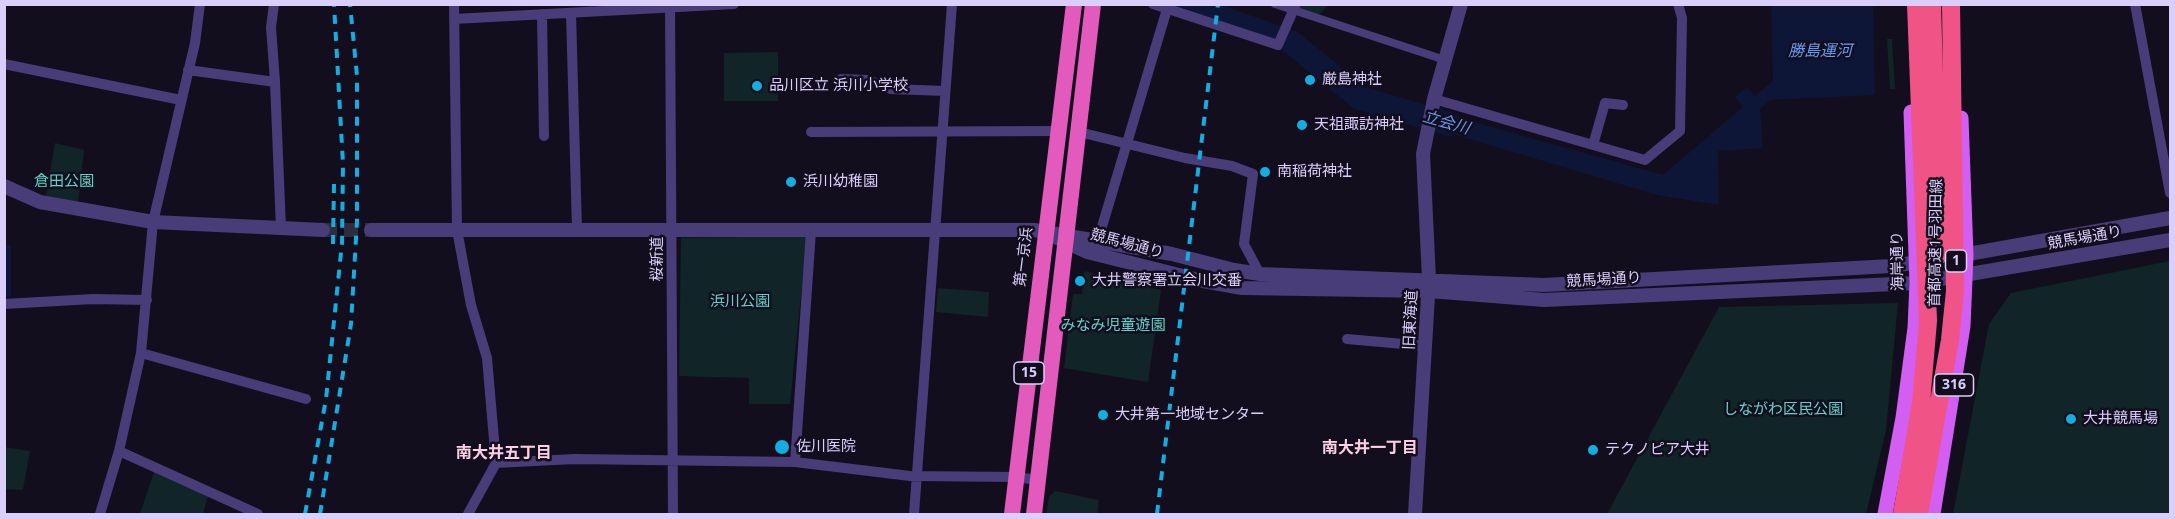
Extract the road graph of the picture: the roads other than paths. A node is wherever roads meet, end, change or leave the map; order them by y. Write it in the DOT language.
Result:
graph roads {
  1 [pos="200,4"];
  2 [pos="274,4"];
  3 [pos="454,4"];
  4 [pos="735,4"];
  5 [pos="951,4"];
  6 [pos="1074,4"];
  7 [pos="1093,4"];
  8 [pos="1153,4"];
  9 [pos="1275,4"];
  10 [pos="1461,4"];
  11 [pos="1678,4"];
  12 [pos="1908,4"];
  13 [pos="1916,4"];
  14 [pos="1932,4"];
  15 [pos="1951,4"];
  16 [pos="1958,4"];
  17 [pos="2135,4"];
  18 [pos="670,6"];
  19 [pos="1295,8"];
  20 [pos="1167,9"];
  21 [pos="571,13"];
  22 [pos="542,14"];
  23 [pos="454,18"];
  24 [pos="1445,60"];
  25 [pos="4,64"];
  26 [pos="188,70"];
  27 [pos="841,79"];
  28 [pos="275,82"];
  29 [pos="945,91"];
  30 [pos="181,100"];
  31 [pos="1433,102"];
  32 [pos="1623,105"];
  33 [pos="942,131"];
  34 [pos="1058,131"];
  35 [pos="811,132"];
  36 [pos="1079,132"];
  37 [pos="544,136"];
  38 [pos="1127,143"];
  39 [pos="1593,145"];
  40 [pos="4,186"];
  41 [pos="2170,192"];
  42 [pos="2170,218"];
  43 [pos="153,222"];
  44 [pos="281,230"];
  45 [pos="323,230"];
  46 [pos="371,230"];
  47 [pos="457,230"];
  48 [pos="577,230"];
  49 [pos="933,230"];
  50 [pos="673,231"];
  51 [pos="811,231"];
  52 [pos="1045,231"];
  53 [pos="1067,239"];
  54 [pos="1098,240"];
  55 [pos="2170,240"];
  56 [pos="1966,255"];
  57 [pos="1916,263"];
  58 [pos="1260,274"];
  59 [pos="1966,276"];
  60 [pos="1917,283"];
  61 [pos="1429,285"];
  62 [pos="147,300"];
  63 [pos="4,304"];
  64 [pos="1347,339"];
  65 [pos="1426,346"];
  66 [pos="141,353"];
  67 [pos="1926,361"];
  68 [pos="306,399"];
  69 [pos="119,451"];
  70 [pos="673,460"];
  71 [pos="795,462"];
  72 [pos="496,463"];
  73 [pos="915,476"];
  74 [pos="1017,477"];
  75 [pos="1038,480"];
  76 [pos="100,514"];
  77 [pos="258,514"];
  78 [pos="468,514"];
  79 [pos="673,514"];
  80 [pos="914,514"];
  81 [pos="1012,514"];
  82 [pos="1034,514"];
  83 [pos="1415,514"];
  84 [pos="1885,514"];
  85 [pos="1902,514"];
  86 [pos="1918,514"];
  87 [pos="1933,514"];
  1 -- 26 [label="street"];
  2 -- 28 [label="street"];
  3 -- 23 [label="street"];
  4 -- 18 [label="street"];
  5 -- 29 [label="street"];
  6 -- 34 [label="highway, 第一京浜 / 15"];
  7 -- 36 [label="highway, 15"];
  8 -- 20 [label="street"];
  9 -- 19 [label="street"];
  10 -- 24 [label="street"];
  11 -- 39 [label="street"];
  12 -- 57 [label="main road, 海岸通り"];
  13 -- 67 [label="highway, 首都高速1号羽田線 / 1, bridge"];
  14 -- 67 [label="highway, bridge"];
  15 -- 86 [label="highway, 首都高速1号羽田線 / 1, bridge"];
  16 -- 56 [label="main road, 316"];
  17 -- 41 [label="street"];
  18 -- 21 [label="street"];
  18 -- 50 [label="street, 桜新道"];
  19 -- 20 [label="street"];
  19 -- 24 [label="street"];
  20 -- 38 [label="street"];
  21 -- 22 [label="street"];
  21 -- 48 [label="street"];
  22 -- 23 [label="street"];
  22 -- 37 [label="street"];
  23 -- 47 [label="street"];
  24 -- 31 [label="street"];
  25 -- 30 [label="street"];
  26 -- 28 [label="street"];
  26 -- 30 [label="street"];
  27 -- 29 [label="street"];
  28 -- 44 [label="street"];
  29 -- 33 [label="street"];
  30 -- 43 [label="street"];
  31 -- 39 [label="street"];
  31 -- 61 [label="street, 旧東海道"];
  32 -- 39 [label="street"];
  33 -- 34 [label="street"];
  33 -- 35 [label="street"];
  33 -- 49 [label="street"];
  34 -- 52 [label="highway, 第一京浜 / 15"];
  36 -- 38 [label="street"];
  36 -- 53 [label="highway, 15"];
  38 -- 54 [label="street"];
  38 -- 58 [label="street"];
  40 -- 43 [label="street"];
  42 -- 56 [label="street, 競馬場通り"];
  43 -- 44 [label="street"];
  43 -- 62 [label="street"];
  44 -- 45 [label="street"];
  46 -- 47 [label="street"];
  47 -- 48 [label="street"];
  47 -- 72 [label="street"];
  48 -- 50 [label="street"];
  49 -- 51 [label="street"];
  49 -- 52 [label="street"];
  49 -- 73 [label="street"];
  50 -- 51 [label="street"];
  50 -- 70 [label="street, 桜新道"];
  51 -- 71 [label="street"];
  52 -- 53 [label="street"];
  52 -- 74 [label="highway, 第一京浜 / 15"];
  53 -- 54 [label="street, 競馬場通り"];
  53 -- 61 [label="street, 競馬場通り"];
  53 -- 75 [label="highway, 15"];
  54 -- 58 [label="street, 競馬場通り"];
  55 -- 59 [label="street, 競馬場通り"];
  56 -- 57 [label="street, 競馬場通り"];
  56 -- 59 [label="main road, 316"];
  57 -- 60 [label="main road, 海岸通り"];
  57 -- 61 [label="street, 競馬場通り"];
  58 -- 61 [label="street, 競馬場通り"];
  59 -- 60 [label="street, 競馬場通り"];
  59 -- 87 [label="main road, 316"];
  60 -- 61 [label="street, 競馬場通り"];
  60 -- 84 [label="main road, 海岸通り"];
  61 -- 65 [label="street, 旧東海道"];
  62 -- 63 [label="street"];
  62 -- 66 [label="street"];
  64 -- 65 [label="street"];
  65 -- 83 [label="street, 旧東海道"];
  66 -- 68 [label="street"];
  66 -- 69 [label="street"];
  67 -- 85 [label="highway, 首都高速1号羽田線 / 1, bridge"];
  69 -- 76 [label="street"];
  69 -- 77 [label="street"];
  70 -- 71 [label="street"];
  70 -- 72 [label="street"];
  70 -- 79 [label="street, 桜新道"];
  71 -- 73 [label="street"];
  72 -- 78 [label="street"];
  73 -- 74 [label="street"];
  73 -- 80 [label="street"];
  74 -- 75 [label="street"];
  74 -- 81 [label="highway, 第一京浜 / 15"];
  75 -- 82 [label="highway, 15"];
}
